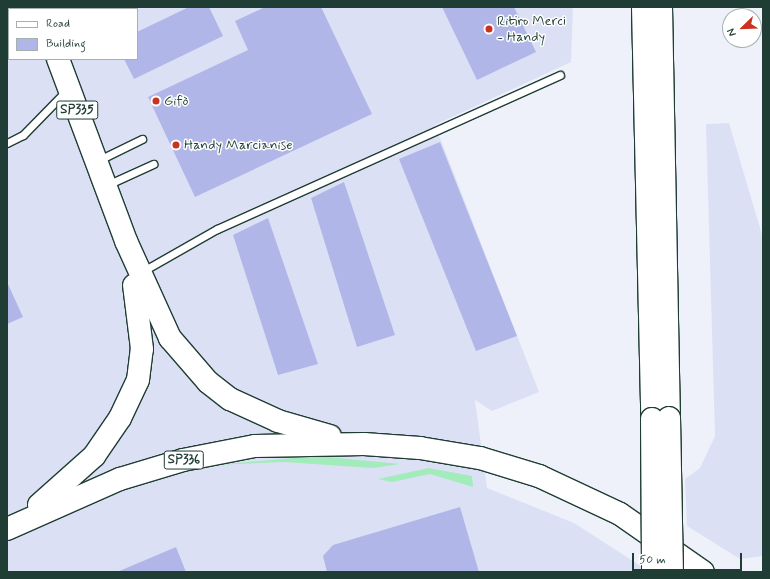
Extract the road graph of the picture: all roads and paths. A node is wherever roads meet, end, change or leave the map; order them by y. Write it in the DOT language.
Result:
graph roads {
  1 [pos="643,7"];
  2 [pos="661,7"];
  3 [pos="58,60"];
  4 [pos="560,75"];
  5 [pos="69,88"];
  6 [pos="142,139"];
  7 [pos="7,143"];
  8 [pos="96,161"];
  9 [pos="153,164"];
  10 [pos="105,186"];
  11 [pos="126,241"];
  12 [pos="140,273"];
  13 [pos="661,418"];
  14 [pos="364,444"];
  15 [pos="11,527"];
  16 [pos="653,572"];
  17 [pos="672,572"];
  18 [pos="703,572"];
  1 -- 13 [label="main road"];
  2 -- 13 [label="main road"];
  3 -- 5 [label="main road, SP335"];
  4 -- 12 [label="lane"];
  5 -- 7 [label="lane"];
  5 -- 8 [label="main road, SP335"];
  6 -- 8 [label="lane"];
  8 -- 10 [label="main road, SP335"];
  9 -- 10 [label="lane"];
  10 -- 11 [label="main road, SP335"];
  11 -- 12 [label="main road"];
  11 -- 15 [label="main road"];
  12 -- 14 [label="main road"];
  13 -- 16 [label="main road, bridge"];
  13 -- 17 [label="main road, bridge"];
  14 -- 15 [label="main road, SP336"];
  14 -- 18 [label="main road"];
}
